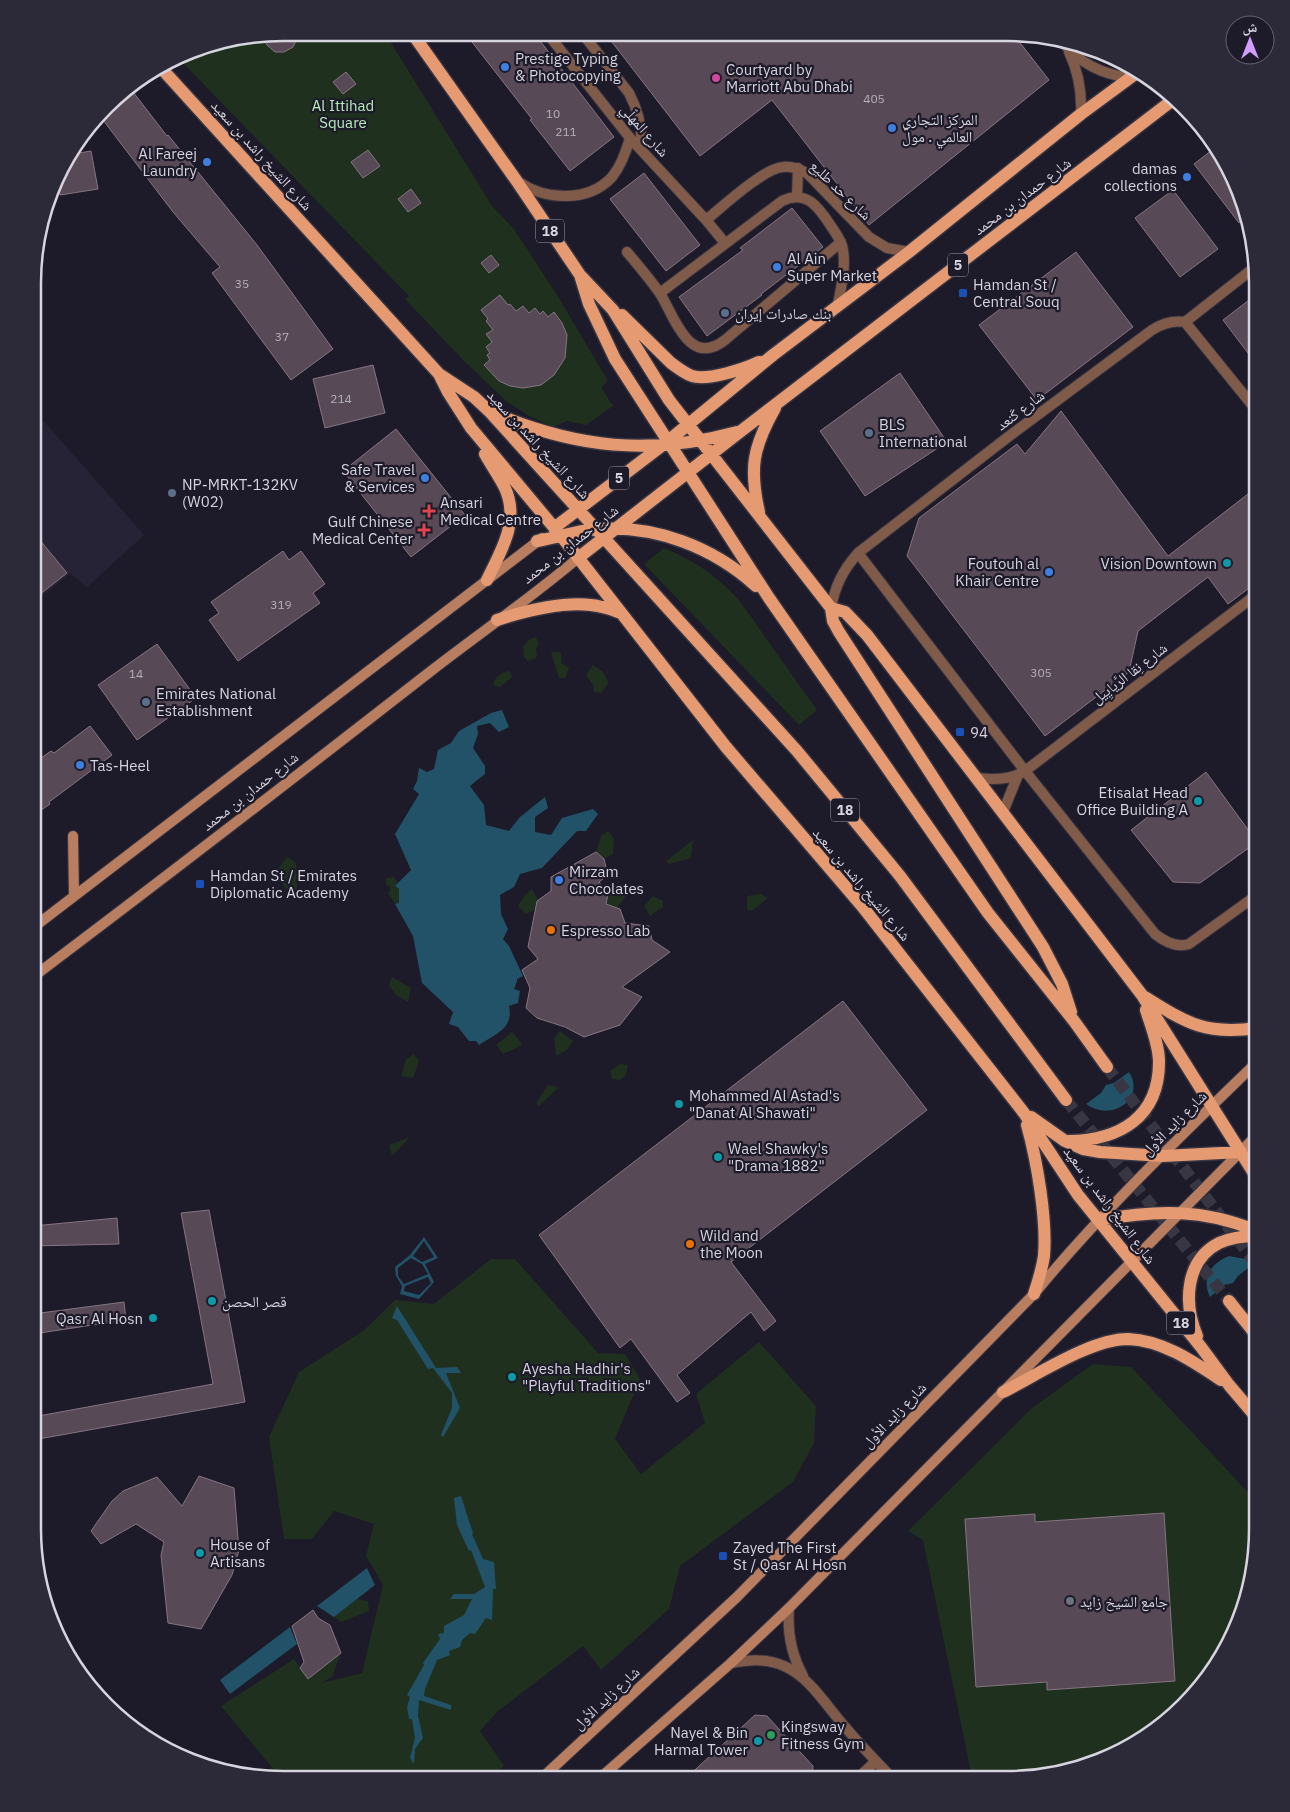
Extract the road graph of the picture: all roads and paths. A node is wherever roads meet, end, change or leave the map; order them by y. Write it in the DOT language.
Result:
graph roads {
  1 [pos="418,41"];
  2 [pos="553,41"];
  3 [pos="588,41"];
  4 [pos="1068,49"];
  5 [pos="165,72"];
  6 [pos="1129,75"];
  7 [pos="1132,76"];
  8 [pos="1168,103"];
  9 [pos="1081,114"];
  10 [pos="630,138"];
  11 [pos="642,150"];
  12 [pos="798,168"];
  13 [pos="516,180"];
  14 [pos="797,197"];
  15 [pos="706,220"];
  16 [pos="841,242"];
  17 [pos="725,243"];
  18 [pos="628,252"];
  19 [pos="909,252"];
  20 [pos="1248,272"];
  21 [pos="580,275"];
  22 [pos="660,293"];
  23 [pos="601,296"];
  24 [pos="838,304"];
  25 [pos="1185,322"];
  26 [pos="773,355"];
  27 [pos="439,374"];
  28 [pos="1249,400"];
  29 [pos="779,402"];
  30 [pos="488,411"];
  31 [pos="688,424"];
  32 [pos="471,428"];
  33 [pos="742,431"];
  34 [pos="701,441"];
  35 [pos="666,444"];
  36 [pos="712,454"];
  37 [pos="688,473"];
  38 [pos="578,510"];
  39 [pos="759,515"];
  40 [pos="614,528"];
  41 [pos="558,532"];
  42 [pos="599,533"];
  43 [pos="537,541"];
  44 [pos="858,553"];
  45 [pos="578,558"];
  46 [pos="487,580"];
  47 [pos="769,598"];
  48 [pos="1249,600"];
  49 [pos="830,608"];
  50 [pos="621,613"];
  51 [pos="497,620"];
  52 [pos="1022,773"];
  53 [pos="978,778"];
  54 [pos="1003,812"];
  55 [pos="73,836"];
  56 [pos="74,896"];
  57 [pos="1249,901"];
  58 [pos="41,922"];
  59 [pos="41,972"];
  60 [pos="1142,995"];
  61 [pos="1074,1021"];
  62 [pos="1249,1029"];
  63 [pos="1107,1067"];
  64 [pos="1249,1070"];
  65 [pos="1066,1100"];
  66 [pos="1212,1105"];
  67 [pos="1024,1113"];
  68 [pos="1064,1141"];
  69 [pos="1249,1144"];
  70 [pos="1241,1152"];
  71 [pos="1162,1156"];
  72 [pos="1249,1165"];
  73 [pos="1182,1212"];
  74 [pos="1099,1220"];
  75 [pos="1249,1227"];
  76 [pos="1249,1237"];
  77 [pos="1132,1261"];
  78 [pos="1034,1294"];
  79 [pos="1229,1301"];
  80 [pos="1249,1326"];
  81 [pos="1201,1347"];
  82 [pos="1229,1386"];
  83 [pos="1003,1392"];
  84 [pos="1249,1409"];
  85 [pos="789,1608"];
  86 [pos="730,1663"];
  87 [pos="806,1682"];
  88 [pos="876,1761"];
  89 [pos="550,1771"];
  90 [pos="608,1771"];
  91 [pos="865,1771"];
  92 [pos="885,1771"];
  1 -- 13 [label="main road, 18"];
  2 -- 10 [label="street, شارع المهلّي"];
  3 -- 11 [label="street"];
  4 -- 6 [label="street"];
  4 -- 9 [label="street"];
  5 -- 27 [label="main road, شارع الشيخ راشد بن سعيد / 18"];
  7 -- 9 [label="main road, شارع حمدان بن محمد / 5"];
  8 -- 29 [label="main road, شارع حمدان بن محمد / 5"];
  9 -- 19 [label="main road, شارع حمدان بن محمد / 5"];
  10 -- 11 [label="street, شارع المهلّي"];
  10 -- 13 [label="street"];
  11 -- 15 [label="street, شارع المهلّي"];
  12 -- 14 [label="street"];
  12 -- 15 [label="street, شارع حد طليع"];
  12 -- 19 [label="street, شارع حد طليع"];
  13 -- 21 [label="main road, 18"];
  14 -- 16 [label="street, شارع حد طليع"];
  14 -- 17 [label="street"];
  15 -- 17 [label="street, شارع المهلّي"];
  16 -- 22 [label="street"];
  16 -- 24 [label="street, شارع حد طليع"];
  17 -- 22 [label="street"];
  18 -- 22 [label="street"];
  19 -- 24 [label="main road, شارع حمدان بن محمد / 5"];
  20 -- 25 [label="street"];
  21 -- 23 [label="main road, 18"];
  21 -- 35 [label="main road, 18"];
  23 -- 26 [label="main road"];
  23 -- 31 [label="main road, 18"];
  24 -- 26 [label="main road, شارع حمدان بن محمد / 5"];
  25 -- 28 [label="street"];
  25 -- 44 [label="street, شارع كَنعد"];
  26 -- 31 [label="main road, شارع حمدان بن محمد / 5"];
  27 -- 30 [label="main road, شارع الشيخ راشد بن سعيد / 18"];
  27 -- 32 [label="main road, شارع الشيخ راشد بن سعيد / 18"];
  29 -- 33 [label="main road, شارع حمدان بن محمد / 5"];
  29 -- 39 [label="main road"];
  30 -- 35 [label="main road"];
  30 -- 38 [label="main road, شارع الشيخ راشد بن سعيد / 18"];
  31 -- 34 [label="main road, 18"];
  31 -- 35 [label="main road, شارع حمدان بن محمد / 5"];
  32 -- 41 [label="main road, شارع الشيخ راشد بن سعيد / 18"];
  32 -- 46 [label="main road"];
  33 -- 34 [label="main road"];
  33 -- 36 [label="main road, شارع حمدان بن محمد / 5"];
  34 -- 35 [label="main road"];
  34 -- 36 [label="main road, 18"];
  35 -- 37 [label="main road, 18"];
  35 -- 38 [label="main road, شارع حمدان بن محمد / 5"];
  36 -- 37 [label="main road, شارع حمدان بن محمد / 5"];
  36 -- 39 [label="main road, 18"];
  37 -- 40 [label="main road, شارع حمدان بن محمد / 5"];
  37 -- 47 [label="main road, 18"];
  38 -- 41 [label="main road, شارع حمدان بن محمد / 5"];
  38 -- 42 [label="main road, شارع الشيخ راشد بن سعيد / 18"];
  39 -- 49 [label="main road, 18"];
  40 -- 42 [label="main road, شارع حمدان بن محمد / 5"];
  40 -- 47 [label="main road"];
  41 -- 42 [label="main road"];
  41 -- 43 [label="main road"];
  41 -- 45 [label="main road, شارع الشيخ راشد بن سعيد / 18"];
  42 -- 45 [label="main road, شارع حمدان بن محمد / 5"];
  42 -- 65 [label="main road, شارع الشيخ راشد بن سعيد / 18"];
  43 -- 46 [label="main road, شارع حمدان بن محمد"];
  44 -- 49 [label="street, شارع كَنعد"];
  44 -- 52 [label="street"];
  45 -- 50 [label="main road, شارع الشيخ راشد بن سعيد / 18"];
  45 -- 51 [label="main road, شارع حمدان بن محمد / 5"];
  46 -- 56 [label="main road, شارع حمدان بن محمد"];
  47 -- 61 [label="main road, 18"];
  48 -- 52 [label="street, شارع نِقا الرَّيايِيل"];
  49 -- 53 [label="main road, 18"];
  49 -- 61 [label="main road, 18"];
  50 -- 51 [label="main road"];
  50 -- 67 [label="main road, شارع الشيخ راشد بن سعيد / 18"];
  51 -- 59 [label="main road, شارع حمدان بن محمد / 5"];
  52 -- 53 [label="street, شارع نِقا الرَّيايِيل"];
  52 -- 54 [label="street, شارع نِقا الرَّيايِيل"];
  52 -- 57 [label="street"];
  53 -- 54 [label="main road, 18"];
  54 -- 60 [label="main road, 18"];
  55 -- 56 [label="main road"];
  56 -- 58 [label="main road, شارع حمدان بن محمد"];
  60 -- 62 [label="main road"];
  60 -- 66 [label="main road, 18"];
  60 -- 68 [label="main road"];
  61 -- 63 [label="main road, 18"];
  64 -- 66 [label="main road, شارع زايد الأول"];
  66 -- 70 [label="main road, 18"];
  66 -- 71 [label="main road, شارع زايد الأول"];
  67 -- 68 [label="main road"];
  67 -- 74 [label="main road, شارع الشيخ راشد بن سعيد / 18"];
  67 -- 78 [label="main road"];
  68 -- 71 [label="main road"];
  69 -- 70 [label="main road"];
  70 -- 71 [label="main road"];
  70 -- 72 [label="main road, 18"];
  70 -- 73 [label="main road"];
  71 -- 74 [label="main road, شارع زايد الأول"];
  73 -- 74 [label="main road"];
  73 -- 75 [label="main road"];
  73 -- 77 [label="main road"];
  74 -- 77 [label="main road, شارع الشيخ راشد بن سعيد / 18"];
  74 -- 78 [label="main road, شارع زايد الأول"];
  76 -- 81 [label="main road"];
  77 -- 81 [label="main road, شارع الشيخ راشد بن سعيد / 18"];
  77 -- 83 [label="main road"];
  78 -- 89 [label="main road, شارع زايد الأول"];
  79 -- 80 [label="main road"];
  81 -- 82 [label="main road, شارع الشيخ راشد بن سعيد / 18"];
  82 -- 83 [label="main road"];
  82 -- 84 [label="main road, شارع الشيخ راشد بن سعيد / 18"];
  83 -- 85 [label="main road"];
  85 -- 86 [label="main road"];
  85 -- 87 [label="street"];
  86 -- 87 [label="street"];
  86 -- 90 [label="main road"];
  87 -- 88 [label="street"];
  88 -- 91 [label="street"];
  88 -- 92 [label="street"];
}
